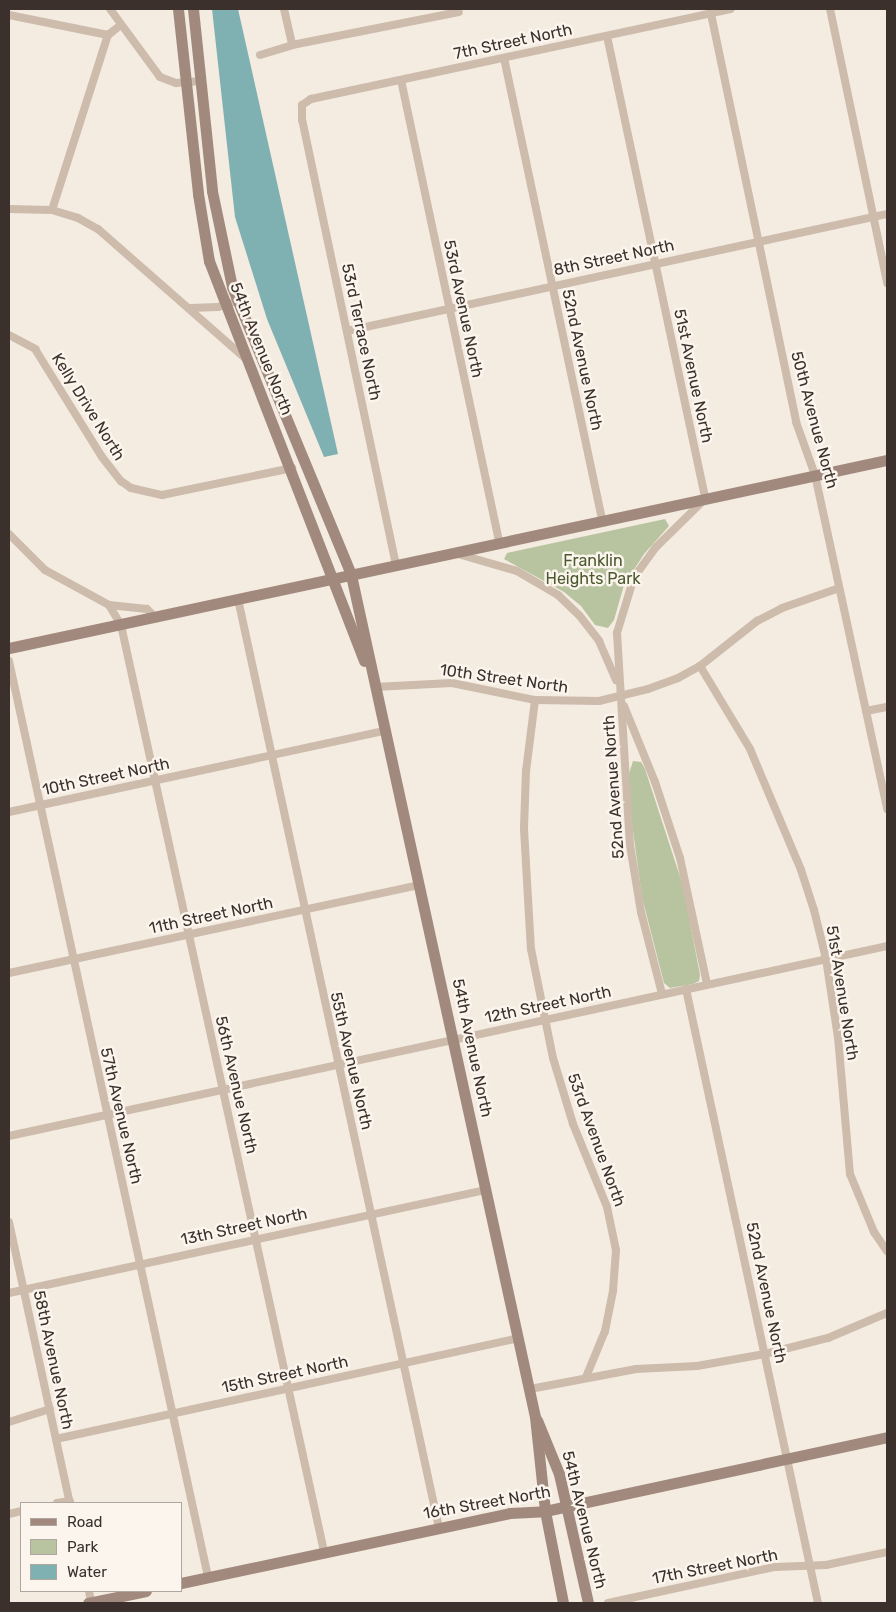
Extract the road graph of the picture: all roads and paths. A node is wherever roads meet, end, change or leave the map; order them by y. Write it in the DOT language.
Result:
graph roads {
  1 [pos="110,9"];
  2 [pos="178,9"];
  3 [pos="192,9"];
  4 [pos="284,9"];
  5 [pos="424,9"];
  6 [pos="730,9"];
  7 [pos="830,9"];
  8 [pos="710,11"];
  9 [pos="458,12"];
  10 [pos="9,15"];
  11 [pos="426,18"];
  12 [pos="121,25"];
  13 [pos="108,35"];
  14 [pos="607,36"];
  15 [pos="292,45"];
  16 [pos="260,55"];
  17 [pos="504,58"];
  18 [pos="401,80"];
  19 [pos="200,81"];
  20 [pos="185,83"];
  21 [pos="302,105"];
  22 [pos="9,210"];
  23 [pos="52,210"];
  24 [pos="887,214"];
  25 [pos="873,217"];
  26 [pos="758,241"];
  27 [pos="655,264"];
  28 [pos="887,283"];
  29 [pos="552,286"];
  30 [pos="236,301"];
  31 [pos="224,306"];
  32 [pos="190,308"];
  33 [pos="448,309"];
  34 [pos="347,331"];
  35 [pos="9,335"];
  36 [pos="244,358"];
  37 [pos="887,460"];
  38 [pos="292,468"];
  39 [pos="814,475"];
  40 [pos="705,499"];
  41 [pos="602,521"];
  42 [pos="9,534"];
  43 [pos="499,543"];
  44 [pos="454,553"];
  45 [pos="396,565"];
  46 [pos="351,575"];
  47 [pos="334,578"];
  48 [pos="840,588"];
  49 [pos="238,599"];
  50 [pos="109,605"];
  51 [pos="155,617"];
  52 [pos="121,625"];
  53 [pos="9,648"];
  54 [pos="9,661"];
  55 [pos="700,666"];
  56 [pos="375,686"];
  57 [pos="621,696"];
  58 [pos="535,700"];
  59 [pos="887,707"];
  60 [pos="866,711"];
  61 [pos="385,731"];
  62 [pos="270,756"];
  63 [pos="154,781"];
  64 [pos="40,805"];
  65 [pos="887,809"];
  66 [pos="9,812"];
  67 [pos="419,885"];
  68 [pos="303,910"];
  69 [pos="187,935"];
  70 [pos="887,946"];
  71 [pos="826,959"];
  72 [pos="72,960"];
  73 [pos="9,974"];
  74 [pos="707,984"];
  75 [pos="686,989"];
  76 [pos="662,994"];
  77 [pos="544,1019"];
  78 [pos="453,1040"];
  79 [pos="338,1064"];
  80 [pos="223,1088"];
  81 [pos="106,1114"];
  82 [pos="9,1136"];
  83 [pos="486,1190"];
  84 [pos="372,1215"];
  85 [pos="9,1222"];
  86 [pos="255,1238"];
  87 [pos="887,1251"];
  88 [pos="140,1263"];
  89 [pos="24,1289"];
  90 [pos="9,1293"];
  91 [pos="887,1313"];
  92 [pos="518,1338"];
  93 [pos="765,1354"];
  94 [pos="403,1363"];
  95 [pos="586,1377"];
  96 [pos="288,1388"];
  97 [pos="530,1389"];
  98 [pos="50,1409"];
  99 [pos="172,1413"];
  100 [pos="535,1417"];
  101 [pos="9,1422"];
  102 [pos="887,1437"];
  103 [pos="56,1439"];
  104 [pos="787,1458"];
  105 [pos="70,1502"];
  106 [pos="566,1506"];
  107 [pos="545,1511"];
  108 [pos="438,1528"];
  109 [pos="324,1551"];
  110 [pos="887,1552"];
  111 [pos="810,1565"];
  112 [pos="208,1578"];
  113 [pos="182,1583"];
  114 [pos="141,1592"];
  115 [pos="90,1603"];
  116 [pos="563,1603"];
  117 [pos="588,1603"];
  118 [pos="608,1603"];
  119 [pos="818,1603"];
  1 -- 12 [label="street"];
  2 -- 20 [label="main road, 54th Avenue North"];
  3 -- 19 [label="main road, 54th Avenue North"];
  4 -- 15 [label="street"];
  5 -- 11 [label="street"];
  6 -- 8 [label="street, 7th Street North"];
  7 -- 25 [label="street"];
  8 -- 14 [label="street, 7th Street North"];
  8 -- 26 [label="street, 50th Avenue North"];
  9 -- 11 [label="street"];
  10 -- 13 [label="street"];
  11 -- 15 [label="street"];
  12 -- 13 [label="street"];
  12 -- 20 [label="street"];
  13 -- 23 [label="street"];
  14 -- 17 [label="street, 7th Street North"];
  14 -- 27 [label="street, 51st Avenue North"];
  15 -- 16 [label="street"];
  17 -- 18 [label="street, 7th Street North"];
  17 -- 29 [label="street, 52nd Avenue North"];
  18 -- 21 [label="street, 7th Street North"];
  18 -- 33 [label="street, 53rd Avenue North"];
  19 -- 20 [label="street"];
  19 -- 30 [label="main road, 54th Avenue North"];
  20 -- 31 [label="main road, 54th Avenue North"];
  21 -- 34 [label="street, 53rd Terrace North"];
  22 -- 23 [label="street"];
  23 -- 32 [label="street"];
  24 -- 25 [label="street, 8th Street North"];
  25 -- 26 [label="street, 8th Street North"];
  25 -- 28 [label="street"];
  26 -- 27 [label="street, 8th Street North"];
  26 -- 39 [label="street, 50th Avenue North"];
  27 -- 29 [label="street, 8th Street North"];
  27 -- 40 [label="street, 51st Avenue North"];
  29 -- 33 [label="street, 8th Street North"];
  29 -- 41 [label="street, 52nd Avenue North"];
  30 -- 31 [label="street"];
  30 -- 46 [label="main road, 54th Avenue North"];
  31 -- 32 [label="street"];
  31 -- 36 [label="main road, 54th Avenue North"];
  32 -- 36 [label="street"];
  33 -- 34 [label="street, 8th Street North"];
  33 -- 43 [label="street, 53rd Avenue North"];
  34 -- 45 [label="street, 53rd Terrace North"];
  35 -- 38 [label="street, Kelly Drive North"];
  36 -- 38 [label="main road, 54th Avenue North"];
  37 -- 39 [label="main road"];
  38 -- 47 [label="main road, 54th Avenue North"];
  39 -- 40 [label="main road"];
  39 -- 48 [label="street, 50th Avenue North"];
  40 -- 41 [label="main road"];
  40 -- 57 [label="street"];
  41 -- 43 [label="main road"];
  42 -- 50 [label="street"];
  43 -- 44 [label="main road"];
  44 -- 45 [label="main road"];
  44 -- 57 [label="street, 52nd Avenue North"];
  45 -- 46 [label="main road"];
  46 -- 47 [label="main road"];
  46 -- 56 [label="main road, 54th Avenue North"];
  47 -- 49 [label="main road"];
  47 -- 56 [label="main road, 54th Avenue North"];
  48 -- 55 [label="street, 10th Street North"];
  48 -- 60 [label="street, 50th Avenue North"];
  49 -- 51 [label="main road"];
  49 -- 62 [label="street, 55th Avenue North"];
  50 -- 51 [label="street"];
  50 -- 52 [label="street, 56th Avenue North"];
  51 -- 52 [label="main road"];
  52 -- 53 [label="main road"];
  52 -- 63 [label="street, 56th Avenue North"];
  54 -- 64 [label="street, 57th Avenue North"];
  55 -- 57 [label="street, 10th Street North"];
  55 -- 71 [label="street, 51st Avenue North"];
  56 -- 58 [label="street, 10th Street North"];
  56 -- 61 [label="main road, 54th Avenue North"];
  57 -- 58 [label="street, 10th Street North"];
  57 -- 74 [label="street, 52nd Avenue North"];
  57 -- 76 [label="street, 52nd Avenue North"];
  58 -- 77 [label="street, 53rd Avenue North"];
  59 -- 60 [label="street"];
  60 -- 65 [label="street, 50th Avenue North"];
  61 -- 62 [label="street, 10th Street North"];
  61 -- 67 [label="main road, 54th Avenue North"];
  62 -- 63 [label="street, 10th Street North"];
  62 -- 68 [label="street, 55th Avenue North"];
  63 -- 64 [label="street, 10th Street North"];
  63 -- 69 [label="street, 56th Avenue North"];
  64 -- 66 [label="street, 10th Street North"];
  64 -- 72 [label="street, 57th Avenue North"];
  67 -- 68 [label="street, 11th Street North"];
  67 -- 78 [label="main road, 54th Avenue North"];
  68 -- 69 [label="street, 11th Street North"];
  68 -- 79 [label="street, 55th Avenue North"];
  69 -- 72 [label="street, 11th Street North"];
  69 -- 80 [label="street, 56th Avenue North"];
  70 -- 71 [label="street, 12th Street North"];
  71 -- 74 [label="street, 12th Street North"];
  71 -- 87 [label="street, 51st Avenue North"];
  72 -- 73 [label="street, 11th Street North"];
  72 -- 81 [label="street, 57th Avenue North"];
  74 -- 75 [label="street, 12th Street North"];
  75 -- 76 [label="street, 12th Street North"];
  75 -- 93 [label="street, 52nd Avenue North"];
  76 -- 77 [label="street, 12th Street North"];
  77 -- 78 [label="street, 12th Street North"];
  77 -- 95 [label="street, 53rd Avenue North"];
  78 -- 79 [label="street, 12th Street North"];
  78 -- 83 [label="main road, 54th Avenue North"];
  79 -- 80 [label="street, 12th Street North"];
  79 -- 84 [label="street, 55th Avenue North"];
  80 -- 81 [label="street, 12th Street North"];
  80 -- 86 [label="street, 56th Avenue North"];
  81 -- 82 [label="street, 12th Street North"];
  81 -- 88 [label="street, 57th Avenue North"];
  83 -- 84 [label="street, 13th Street North"];
  83 -- 92 [label="main road, 54th Avenue North"];
  84 -- 86 [label="street, 13th Street North"];
  84 -- 94 [label="street, 55th Avenue North"];
  85 -- 89 [label="street, 58th Avenue North"];
  86 -- 88 [label="street, 13th Street North"];
  86 -- 96 [label="street, 56th Avenue North"];
  88 -- 89 [label="street, 13th Street North"];
  88 -- 99 [label="street, 57th Avenue North"];
  89 -- 90 [label="street, 13th Street North"];
  89 -- 98 [label="street, 58th Avenue North"];
  91 -- 93 [label="street"];
  92 -- 94 [label="street, 15th Street North"];
  92 -- 97 [label="main road, 54th Avenue North"];
  93 -- 95 [label="street"];
  93 -- 104 [label="street, 52nd Avenue North"];
  94 -- 96 [label="street, 15th Street North"];
  94 -- 108 [label="street, 55th Avenue North"];
  95 -- 97 [label="street"];
  96 -- 99 [label="street, 15th Street North"];
  96 -- 109 [label="street, 56th Avenue North"];
  97 -- 100 [label="main road, 54th Avenue North"];
  98 -- 101 [label="street"];
  98 -- 103 [label="street, 58th Avenue North"];
  99 -- 103 [label="street, 15th Street North"];
  99 -- 112 [label="street, 57th Avenue North"];
  100 -- 106 [label="main road, 54th Avenue North"];
  100 -- 107 [label="main road, 54th Avenue North"];
  102 -- 104 [label="main road, 16th Street North"];
  103 -- 105 [label="street, 58th Avenue North"];
  104 -- 106 [label="main road, 16th Street North"];
  104 -- 111 [label="street, 52nd Avenue North"];
  106 -- 107 [label="main road, 16th Street North"];
  106 -- 117 [label="main road, 54th Avenue North"];
  107 -- 108 [label="main road, 16th Street North"];
  107 -- 116 [label="main road, 54th Avenue North"];
  108 -- 109 [label="main road, 16th Street North"];
  109 -- 112 [label="main road, 16th Street North"];
  110 -- 111 [label="street, 17th Street North"];
  111 -- 118 [label="street, 17th Street North"];
  111 -- 119 [label="street, 52nd Avenue North"];
  112 -- 113 [label="main road, 16th Street North"];
  114 -- 115 [label="main road"];
}
